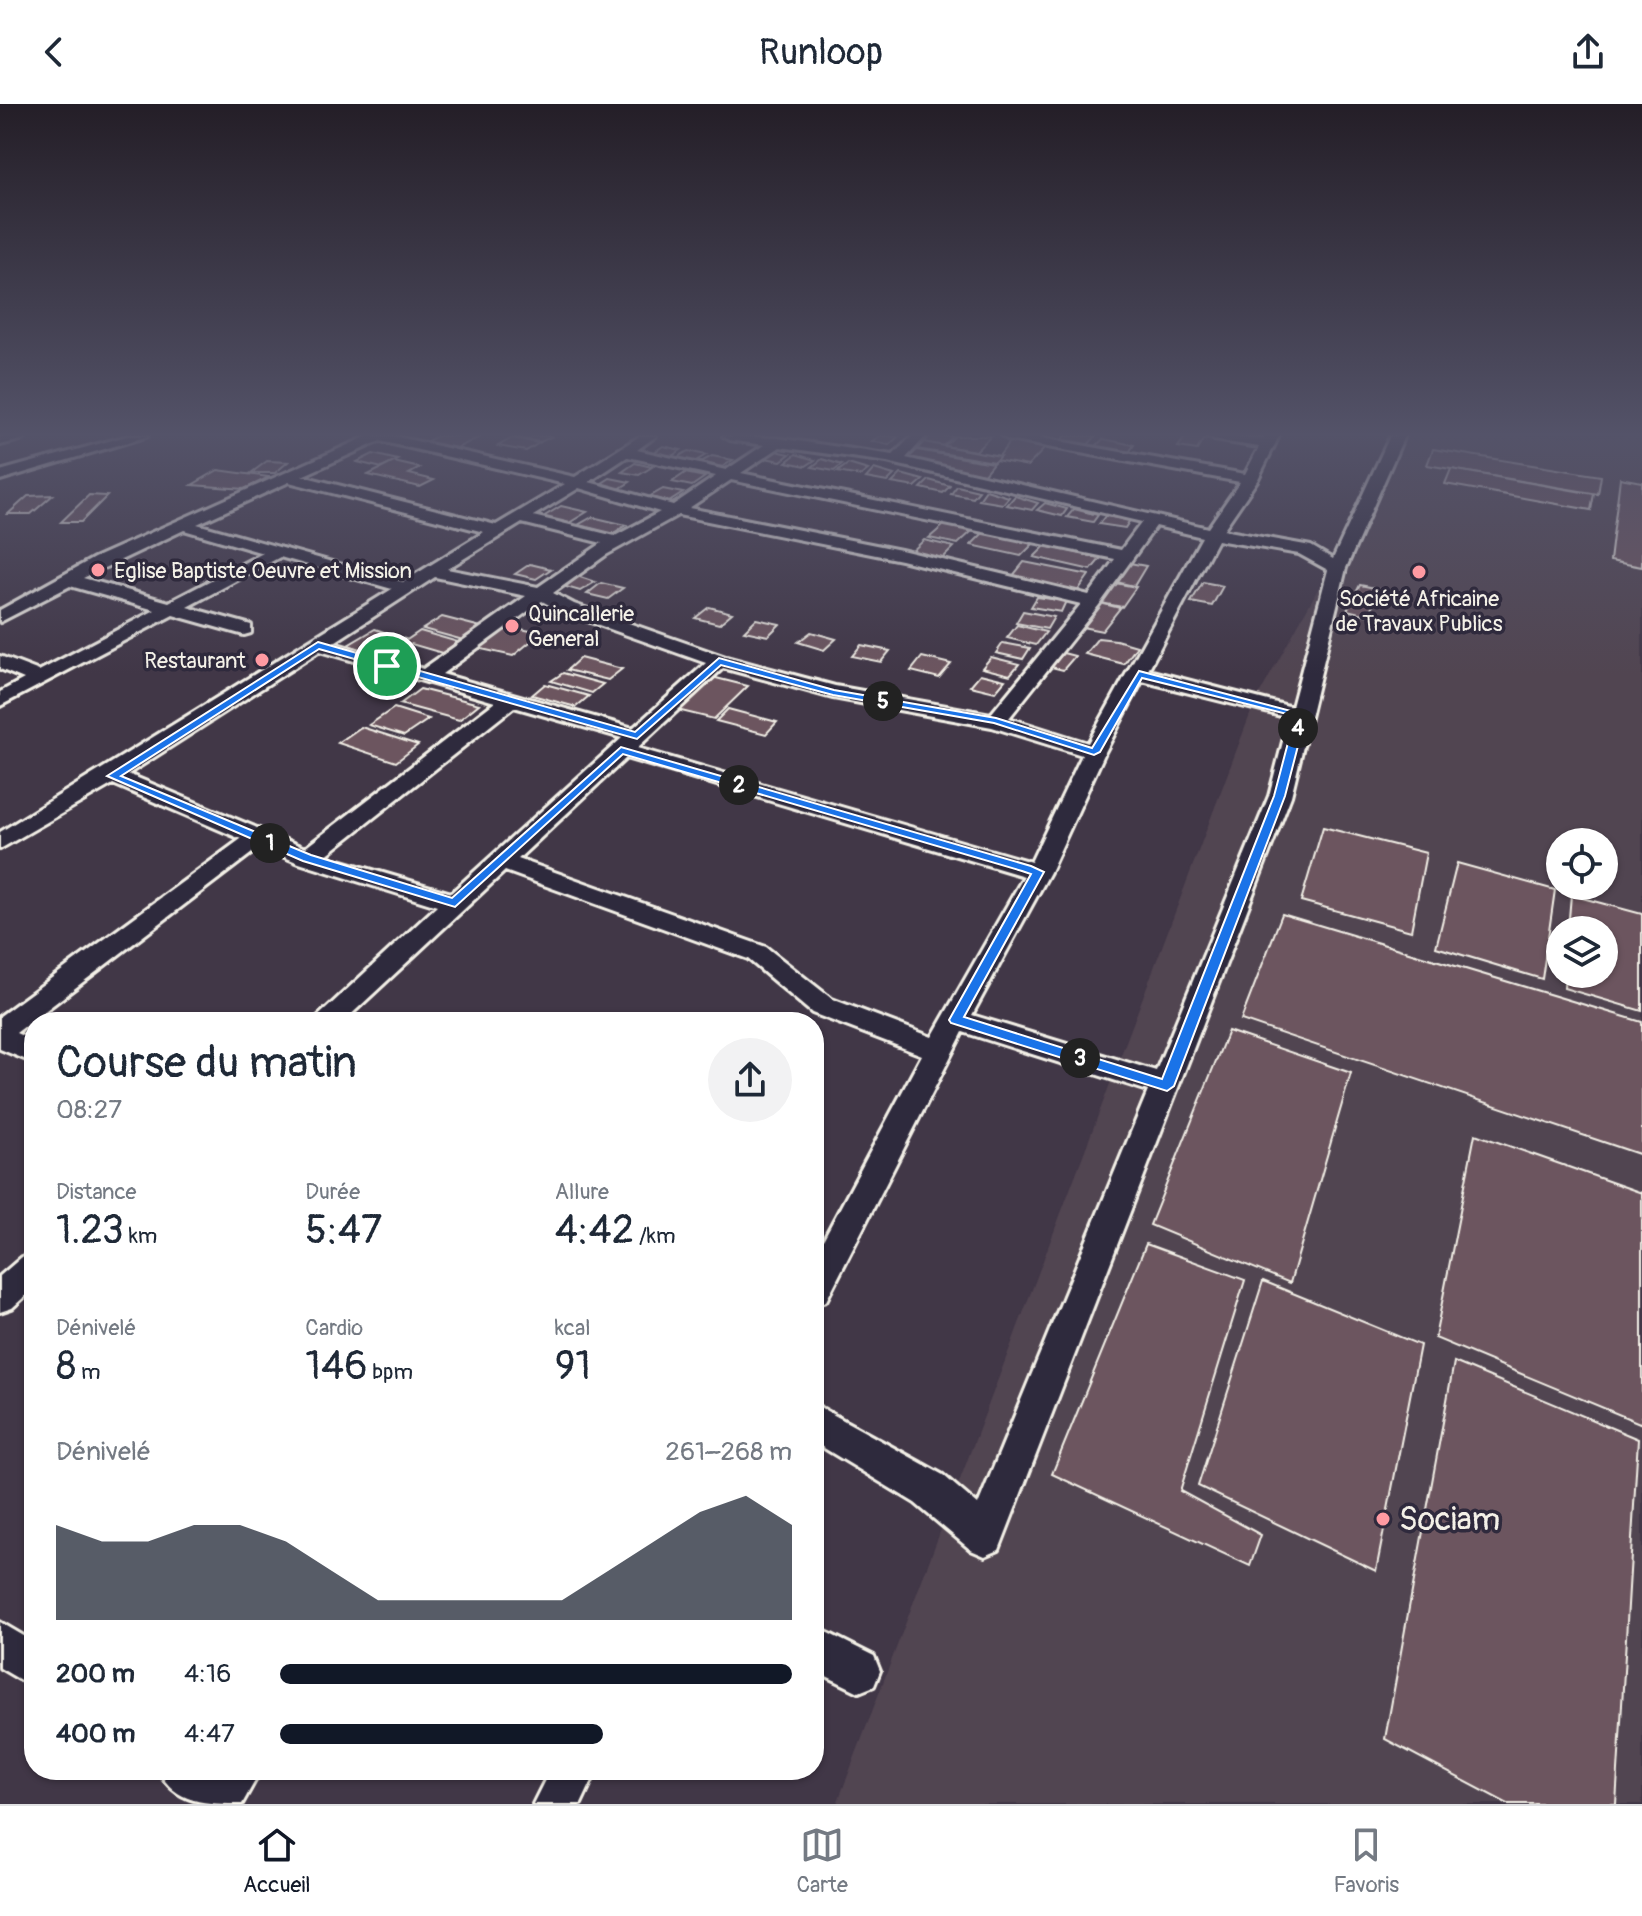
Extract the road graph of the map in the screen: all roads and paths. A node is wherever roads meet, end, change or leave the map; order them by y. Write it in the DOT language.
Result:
graph roads {
  1 [pos="203,515"];
  2 [pos="438,515"];
  3 [pos="526,515"];
  4 [pos="665,515"];
  5 [pos="702,515"];
  6 [pos="916,515"];
  7 [pos="1140,515"];
  8 [pos="1225,515"];
  9 [pos="1361,515"];
  10 [pos="521,518"];
  11 [pos="1153,518"];
  12 [pos="942,521"];
  13 [pos="183,525"];
  14 [pos="500,531"];
  15 [pos="1212,534"];
  16 [pos="618,542"];
  17 [pos="279,551"];
  18 [pos="901,555"];
  19 [pos="1125,556"];
  20 [pos="1337,568"];
  21 [pos="432,571"];
  22 [pos="69,580"];
  23 [pos="407,588"];
  24 [pos="539,593"];
  25 [pos="1093,601"];
  26 [pos="168,610"];
  27 [pos="0,617"];
  28 [pos="244,629"];
  29 [pos="318,645"];
  30 [pos="719,661"];
  31 [pos="0,662"];
  32 [pos="1139,674"];
  33 [pos="425,677"];
  34 [pos="41,679"];
  35 [pos="0,700"];
  36 [pos="509,701"];
  37 [pos="1301,715"];
  38 [pos="996,721"];
  39 [pos="629,743"];
  40 [pos="1094,752"];
  41 [pos="113,776"];
  42 [pos="257,838"];
  43 [pos="0,842"];
  44 [pos="307,858"];
  45 [pos="500,861"];
  46 [pos="1038,872"];
  47 [pos="455,903"];
  48 [pos="24,1012"];
  49 [pos="24,1012"];
  50 [pos="337,1012"];
  51 [pos="956,1020"];
  52 [pos="0,1030"];
  53 [pos="0,1037"];
  54 [pos="24,1048"];
  55 [pos="939,1050"];
  56 [pos="1167,1086"];
  57 [pos="824,1271"];
  58 [pos="824,1428"];
  59 [pos="0,1643"];
  60 [pos="824,1652"];
  61 [pos="24,1660"];
  62 [pos="859,1671"];
  63 [pos="202,1780"];
  64 [pos="569,1780"];
  65 [pos="224,1790"];
  66 [pos="556,1804"];
  1 -- 13 [label="street"];
  2 -- 14 [label="street"];
  3 -- 10 [label="street"];
  4 -- 16 [label="street"];
  5 -- 18 [label="street"];
  6 -- 12 [label="street"];
  7 -- 11 [label="street"];
  8 -- 15 [label="street"];
  9 -- 20 [label="street"];
  10 -- 14 [label="street"];
  10 -- 16 [label="street"];
  11 -- 15 [label="street"];
  11 -- 19 [label="street"];
  12 -- 18 [label="street"];
  12 -- 19 [label="street"];
  13 -- 17 [label="street"];
  13 -- 22 [label="street"];
  14 -- 21 [label="street"];
  15 -- 20 [label="street"];
  15 -- 32 [label="street"];
  16 -- 24 [label="street"];
  17 -- 23 [label="street"];
  17 -- 26 [label="street"];
  18 -- 25 [label="street"];
  19 -- 25 [label="street"];
  20 -- 37 [label="street"];
  21 -- 23 [label="street"];
  21 -- 24 [label="street"];
  22 -- 26 [label="street"];
  22 -- 27 [label="street"];
  23 -- 29 [label="street"];
  24 -- 30 [label="street"];
  24 -- 33 [label="street"];
  25 -- 38 [label="street"];
  26 -- 28 [label="street"];
  26 -- 34 [label="street"];
  29 -- 33 [label="street"];
  29 -- 41 [label="street"];
  30 -- 38 [label="street"];
  30 -- 39 [label="street"];
  31 -- 34 [label="street"];
  32 -- 37 [label="street"];
  32 -- 40 [label="street"];
  33 -- 36 [label="street"];
  34 -- 35 [label="street"];
  36 -- 39 [label="street"];
  36 -- 44 [label="street"];
  37 -- 56 [label="street"];
  38 -- 40 [label="street"];
  39 -- 45 [label="street"];
  39 -- 46 [label="street"];
  40 -- 46 [label="street"];
  41 -- 42 [label="street"];
  41 -- 43 [label="street"];
  42 -- 44 [label="street"];
  42 -- 49 [label="street"];
  44 -- 47 [label="street"];
  45 -- 47 [label="street"];
  45 -- 55 [label="street"];
  46 -- 51 [label="street"];
  47 -- 50 [label="street"];
  48 -- 52 [label="street"];
  51 -- 55 [label="street"];
  51 -- 56 [label="street"];
  53 -- 54 [label="street"];
  55 -- 57 [label="street"];
  56 -- 58 [label="street"];
  59 -- 61 [label="street"];
  60 -- 62 [label="street"];
  63 -- 65 [label="street"];
  64 -- 66 [label="street"];
}
